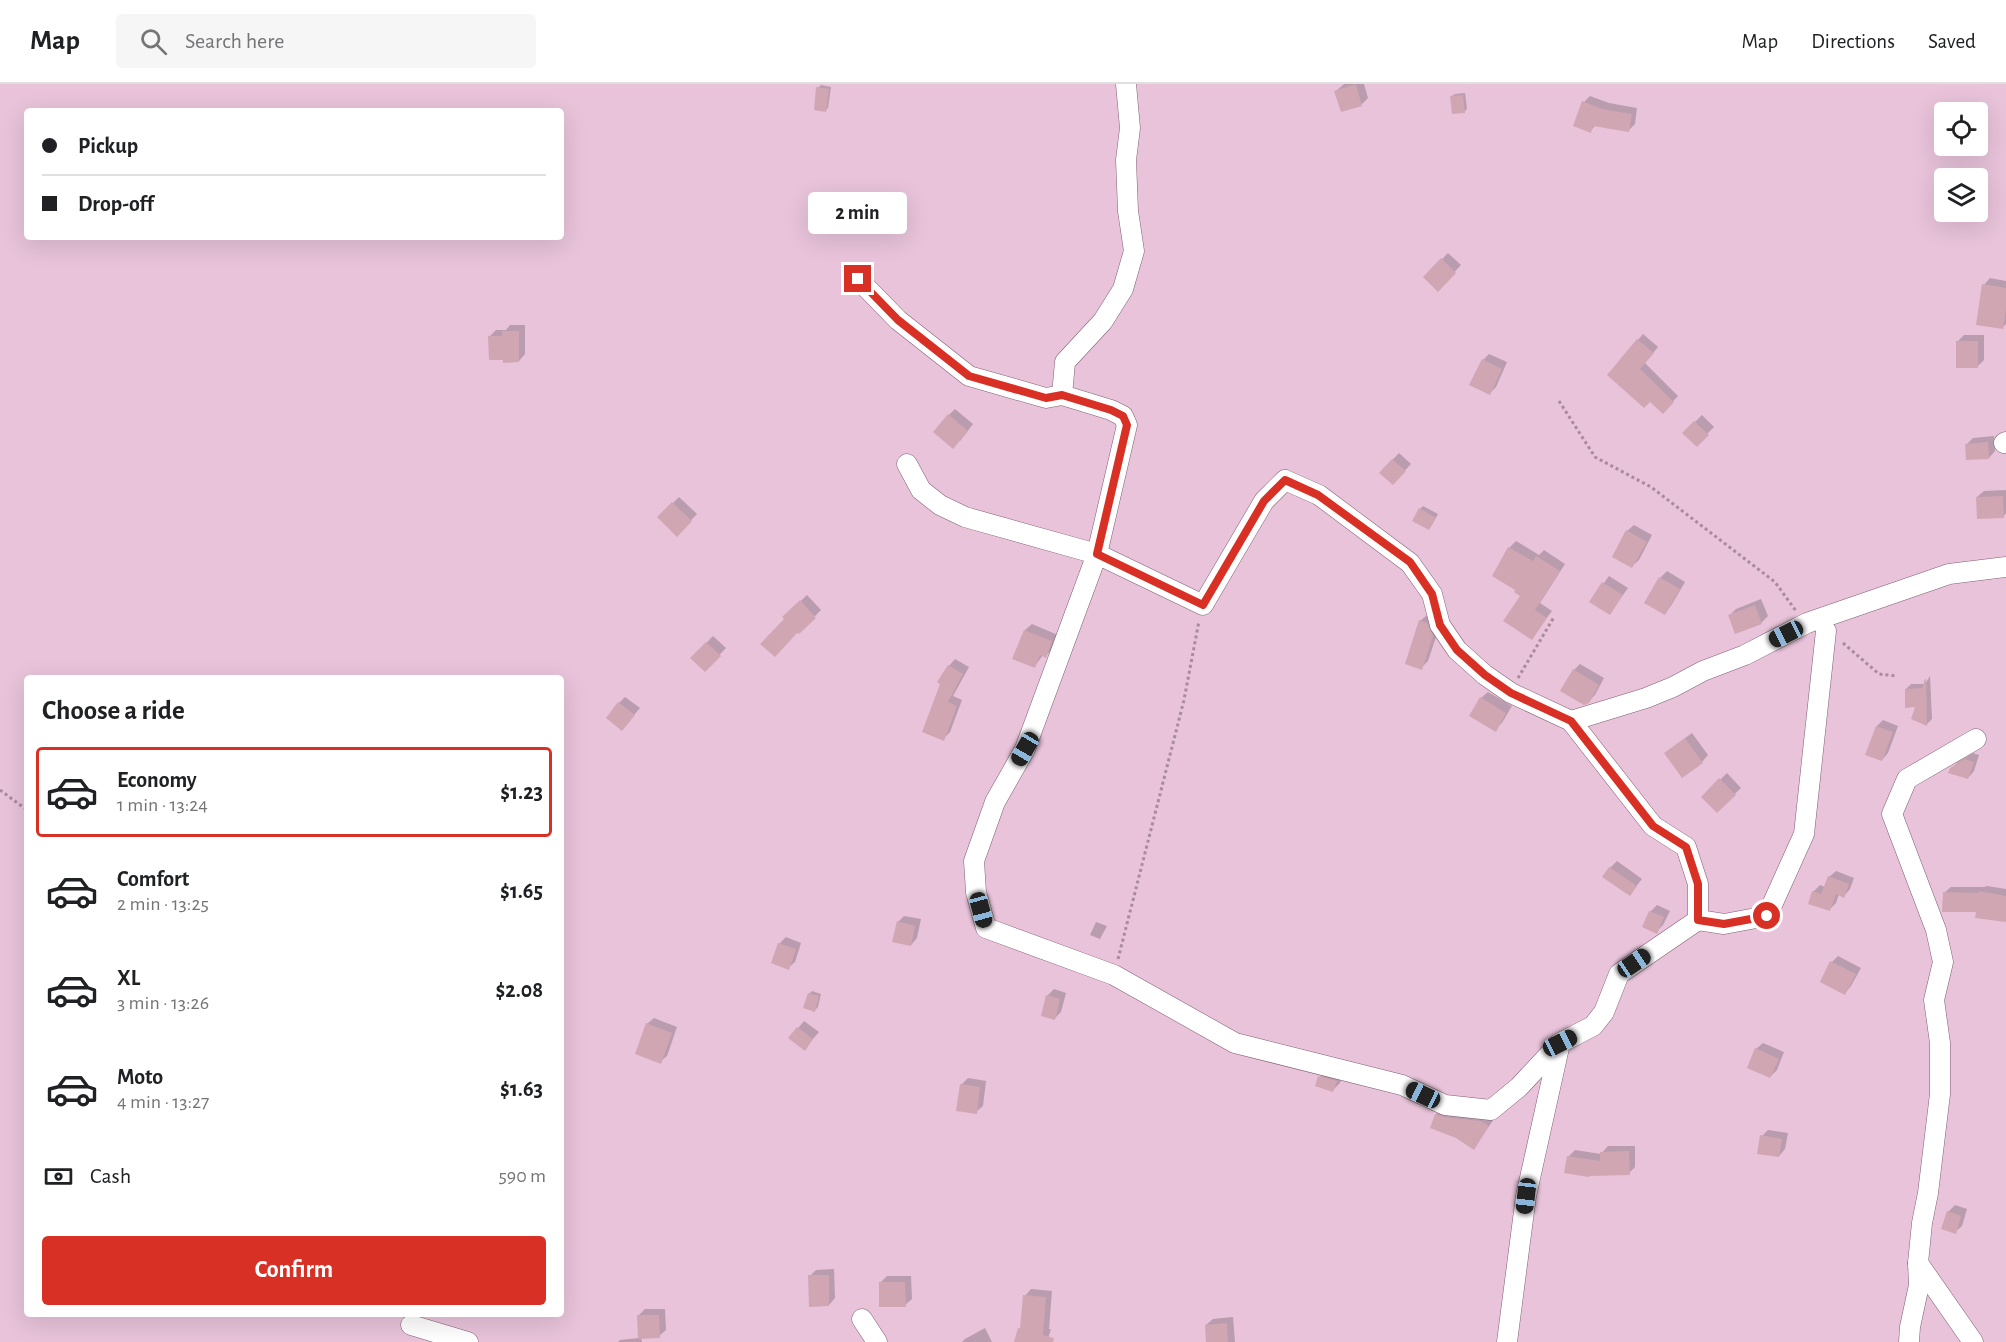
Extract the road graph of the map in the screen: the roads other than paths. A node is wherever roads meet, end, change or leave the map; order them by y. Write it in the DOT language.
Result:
graph roads {
  1 [pos="1126,84"];
  2 [pos="858,279"];
  3 [pos="1062,395"];
  4 [pos="907,464"];
  5 [pos="1097,554"];
  6 [pos="2006,567"];
  7 [pos="1826,631"];
  8 [pos="1571,721"];
  9 [pos="1976,739"];
  10 [pos="1698,920"];
  11 [pos="1560,1043"];
  12 [pos="1918,1263"];
  13 [pos="862,1319"];
  14 [pos="417,1322"];
  15 [pos="468,1342"];
  16 [pos="877,1342"];
  17 [pos="1507,1342"];
  18 [pos="1909,1342"];
  19 [pos="1973,1342"];
  1 -- 3 [label="street"];
  2 -- 3 [label="street"];
  3 -- 5 [label="street"];
  4 -- 5 [label="street"];
  5 -- 8 [label="street"];
  5 -- 11 [label="street"];
  6 -- 8 [label="street"];
  7 -- 10 [label="street"];
  8 -- 10 [label="street"];
  9 -- 12 [label="street"];
  10 -- 11 [label="street"];
  11 -- 17 [label="street"];
  12 -- 18 [label="street"];
  12 -- 19 [label="street"];
  13 -- 16 [label="street"];
  14 -- 15 [label="street"];
}
